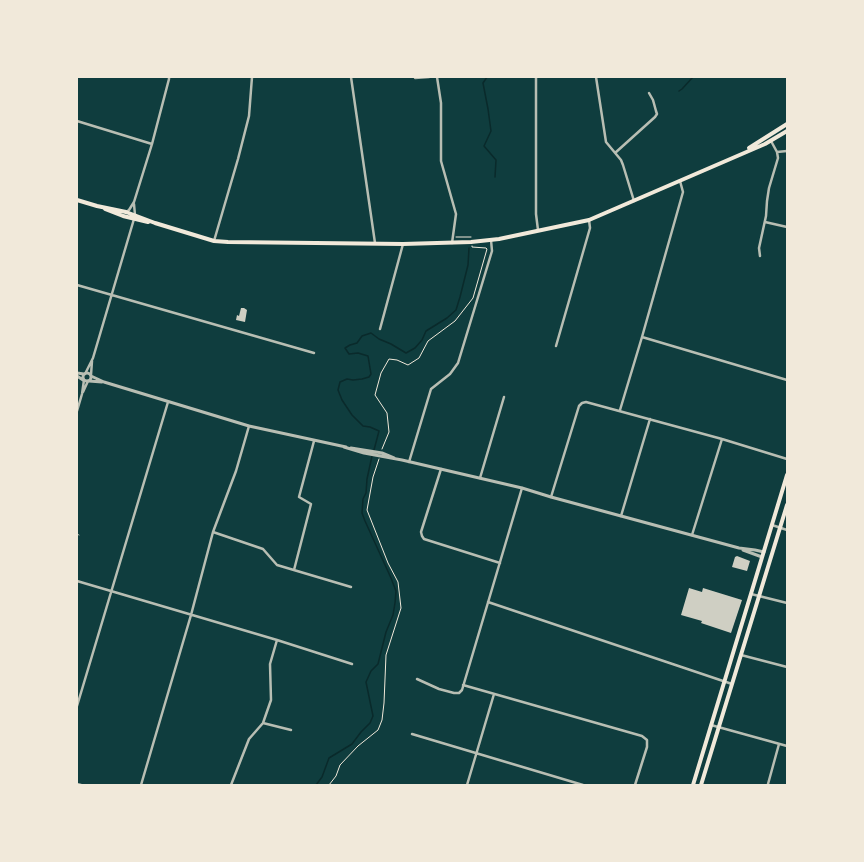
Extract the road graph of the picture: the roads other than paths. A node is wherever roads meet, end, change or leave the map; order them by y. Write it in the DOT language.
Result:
graph roads {
  1 [pos="169,77"];
  2 [pos="252,77"];
  3 [pos="351,77"];
  4 [pos="429,77"];
  5 [pos="437,77"];
  6 [pos="536,77"];
  7 [pos="596,77"];
  8 [pos="415,78"];
  9 [pos="649,93"];
  10 [pos="77,121"];
  11 [pos="787,124"];
  12 [pos="778,130"];
  13 [pos="787,130"];
  14 [pos="767,136"];
  15 [pos="771,141"];
  16 [pos="152,144"];
  17 [pos="787,151"];
  18 [pos="777,152"];
  19 [pos="615,153"];
  20 [pos="742,153"];
  21 [pos="680,181"];
  22 [pos="77,200"];
  23 [pos="634,201"];
  24 [pos="134,202"];
  25 [pos="97,206"];
  26 [pos="126,212"];
  27 [pos="135,216"];
  28 [pos="589,220"];
  29 [pos="765,222"];
  30 [pos="787,227"];
  31 [pos="538,230"];
  32 [pos="491,240"];
  33 [pos="214,241"];
  34 [pos="375,243"];
  35 [pos="452,243"];
  36 [pos="403,244"];
  37 [pos="760,256"];
  38 [pos="77,285"];
  39 [pos="111,296"];
  40 [pos="380,330"];
  41 [pos="642,337"];
  42 [pos="556,346"];
  43 [pos="314,353"];
  44 [pos="93,358"];
  45 [pos="84,374"];
  46 [pos="77,375"];
  47 [pos="91,376"];
  48 [pos="84,380"];
  49 [pos="787,380"];
  50 [pos="89,381"];
  51 [pos="104,382"];
  52 [pos="82,394"];
  53 [pos="504,397"];
  54 [pos="168,402"];
  55 [pos="620,410"];
  56 [pos="77,411"];
  57 [pos="650,419"];
  58 [pos="249,426"];
  59 [pos="722,439"];
  60 [pos="314,441"];
  61 [pos="787,459"];
  62 [pos="409,462"];
  63 [pos="441,469"];
  64 [pos="787,475"];
  65 [pos="480,478"];
  66 [pos="522,488"];
  67 [pos="551,497"];
  68 [pos="787,505"];
  69 [pos="621,516"];
  70 [pos="772,525"];
  71 [pos="780,528"];
  72 [pos="787,530"];
  73 [pos="213,532"];
  74 [pos="692,535"];
  75 [pos="763,555"];
  76 [pos="771,557"];
  77 [pos="500,563"];
  78 [pos="294,570"];
  79 [pos="77,580"];
  80 [pos="351,587"];
  81 [pos="111,591"];
  82 [pos="751,594"];
  83 [pos="759,596"];
  84 [pos="488,602"];
  85 [pos="787,603"];
  86 [pos="191,615"];
  87 [pos="277,640"];
  88 [pos="741,655"];
  89 [pos="352,664"];
  90 [pos="787,668"];
  91 [pos="417,678"];
  92 [pos="724,682"];
  93 [pos="732,684"];
  94 [pos="463,685"];
  95 [pos="494,694"];
  96 [pos="77,706"];
  97 [pos="263,723"];
  98 [pos="711,725"];
  99 [pos="718,728"];
  100 [pos="291,730"];
  101 [pos="412,734"];
  102 [pos="779,744"];
  103 [pos="787,746"];
  104 [pos="476,753"];
  105 [pos="77,784"];
  106 [pos="768,784"];
  107 [pos="81,785"];
  108 [pos="141,785"];
  109 [pos="231,785"];
  110 [pos="467,785"];
  111 [pos="583,785"];
  112 [pos="635,785"];
  113 [pos="694,785"];
  114 [pos="701,785"];
  1 -- 16 [label="street"];
  2 -- 33 [label="street"];
  3 -- 34 [label="street"];
  4 -- 8 [label="street"];
  5 -- 35 [label="street"];
  6 -- 31 [label="street"];
  7 -- 19 [label="street"];
  9 -- 19 [label="street"];
  10 -- 16 [label="street"];
  11 -- 12 [label="main road"];
  12 -- 13 [label="main road"];
  12 -- 14 [label="main road"];
  13 -- 15 [label="main road"];
  14 -- 15 [label="main road"];
  14 -- 20 [label="main road"];
  15 -- 18 [label="street"];
  15 -- 20 [label="main road"];
  16 -- 24 [label="street"];
  17 -- 18 [label="street"];
  18 -- 29 [label="street"];
  19 -- 23 [label="street"];
  20 -- 21 [label="main road"];
  21 -- 23 [label="main road"];
  21 -- 41 [label="street"];
  22 -- 25 [label="main road"];
  23 -- 28 [label="main road"];
  24 -- 26 [label="street"];
  24 -- 27 [label="street"];
  25 -- 26 [label="main road"];
  25 -- 27 [label="main road"];
  26 -- 27 [label="main road"];
  27 -- 33 [label="main road"];
  27 -- 39 [label="street"];
  28 -- 31 [label="main road"];
  28 -- 42 [label="street"];
  29 -- 30 [label="street"];
  29 -- 37 [label="street"];
  31 -- 32 [label="main road"];
  32 -- 35 [label="main road"];
  32 -- 62 [label="street"];
  33 -- 34 [label="main road"];
  34 -- 36 [label="main road"];
  35 -- 36 [label="main road"];
  36 -- 40 [label="street"];
  38 -- 39 [label="street"];
  39 -- 43 [label="street"];
  39 -- 44 [label="street"];
  41 -- 49 [label="street"];
  41 -- 55 [label="street"];
  44 -- 45 [label="street"];
  44 -- 47 [label="street"];
  45 -- 46 [label="street"];
  45 -- 47 [label="street"];
  45 -- 48 [label="street"];
  46 -- 48 [label="street"];
  47 -- 50 [label="street"];
  47 -- 51 [label="street"];
  48 -- 50 [label="street"];
  48 -- 52 [label="street"];
  50 -- 51 [label="street"];
  50 -- 52 [label="street"];
  51 -- 54 [label="street"];
  52 -- 56 [label="street"];
  53 -- 65 [label="street"];
  54 -- 58 [label="street"];
  54 -- 81 [label="street"];
  55 -- 57 [label="street"];
  55 -- 67 [label="street"];
  57 -- 59 [label="street"];
  57 -- 69 [label="street"];
  58 -- 60 [label="street"];
  58 -- 73 [label="street"];
  59 -- 61 [label="street"];
  59 -- 74 [label="street"];
  60 -- 62 [label="street"];
  60 -- 78 [label="street"];
  62 -- 63 [label="street"];
  63 -- 65 [label="street"];
  63 -- 77 [label="street"];
  64 -- 70 [label="main road"];
  65 -- 66 [label="street"];
  66 -- 67 [label="street"];
  66 -- 77 [label="street"];
  67 -- 69 [label="street"];
  68 -- 71 [label="main road"];
  69 -- 74 [label="street"];
  70 -- 71 [label="street"];
  70 -- 75 [label="main road"];
  71 -- 72 [label="street"];
  71 -- 76 [label="main road"];
  73 -- 78 [label="street"];
  73 -- 86 [label="street"];
  74 -- 75 [label="street"];
  75 -- 76 [label="main road"];
  75 -- 82 [label="main road"];
  76 -- 83 [label="main road"];
  77 -- 84 [label="street"];
  78 -- 80 [label="street"];
  79 -- 81 [label="street"];
  81 -- 86 [label="street"];
  81 -- 96 [label="street"];
  82 -- 83 [label="street"];
  82 -- 92 [label="main road"];
  83 -- 85 [label="street"];
  83 -- 88 [label="main road"];
  84 -- 92 [label="street"];
  84 -- 94 [label="street"];
  86 -- 87 [label="street"];
  86 -- 108 [label="street"];
  87 -- 89 [label="street"];
  87 -- 97 [label="street"];
  88 -- 90 [label="street"];
  88 -- 93 [label="main road"];
  91 -- 94 [label="street"];
  92 -- 93 [label="street"];
  92 -- 98 [label="main road"];
  93 -- 99 [label="main road"];
  94 -- 95 [label="street"];
  95 -- 104 [label="street"];
  95 -- 112 [label="street"];
  97 -- 100 [label="street"];
  97 -- 109 [label="street"];
  98 -- 99 [label="street"];
  98 -- 113 [label="main road"];
  99 -- 102 [label="street"];
  99 -- 114 [label="main road"];
  101 -- 104 [label="street"];
  102 -- 103 [label="street"];
  102 -- 106 [label="street"];
  104 -- 110 [label="street"];
  104 -- 111 [label="street"];
  105 -- 107 [label="street"];
}
